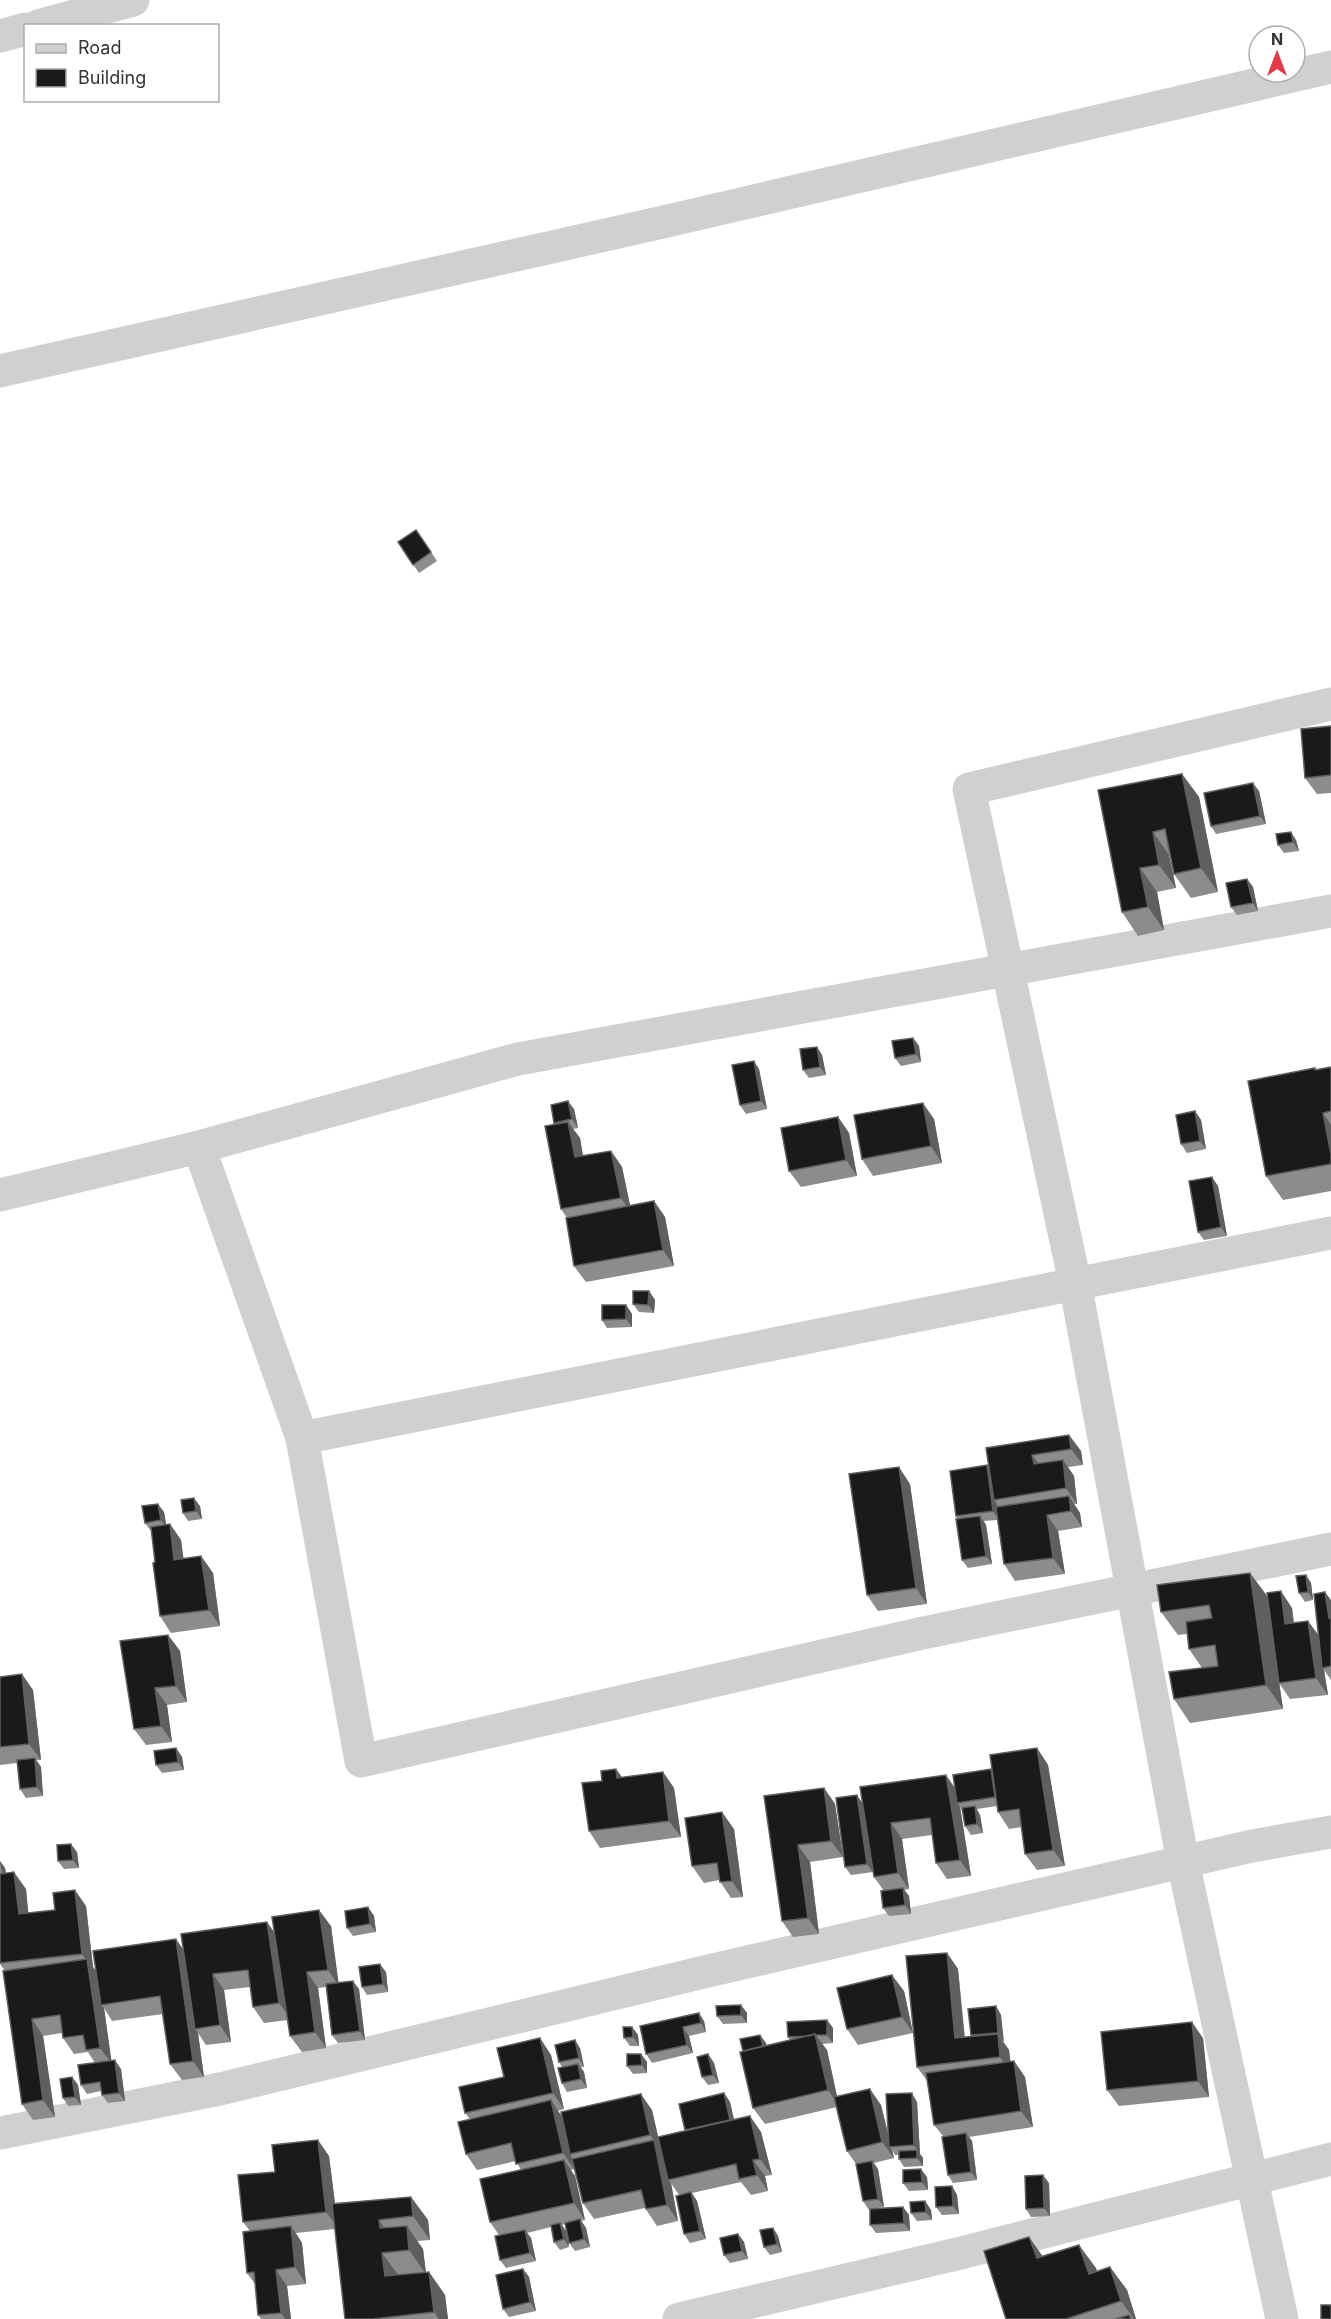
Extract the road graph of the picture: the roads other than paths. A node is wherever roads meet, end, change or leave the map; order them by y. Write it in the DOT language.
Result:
graph roads {
  1 [pos="133,0"];
  2 [pos="45,24"];
  3 [pos="24,30"];
  4 [pos="0,36"];
  5 [pos="1331,66"];
  6 [pos="0,371"];
  7 [pos="1331,704"];
  8 [pos="1331,911"];
  9 [pos="1006,970"];
  10 [pos="199,1147"];
  11 [pos="0,1195"];
  12 [pos="1331,1233"];
  13 [pos="1075,1283"];
  14 [pos="302,1438"];
  15 [pos="1331,1550"];
  16 [pos="1132,1589"];
  17 [pos="1331,1832"];
  18 [pos="1183,1862"];
  19 [pos="0,2133"];
  20 [pos="1331,2159"];
  21 [pos="1250,2179"];
  22 [pos="679,2319"];
  23 [pos="1282,2319"];
  1 -- 2 [label="street"];
  3 -- 4 [label="street"];
  5 -- 6 [label="street"];
  7 -- 9 [label="street"];
  8 -- 9 [label="street"];
  9 -- 10 [label="street"];
  9 -- 13 [label="street"];
  10 -- 11 [label="street"];
  10 -- 14 [label="street"];
  12 -- 13 [label="street"];
  13 -- 14 [label="street"];
  13 -- 16 [label="street"];
  14 -- 16 [label="street"];
  15 -- 16 [label="street"];
  16 -- 18 [label="street"];
  17 -- 18 [label="street"];
  18 -- 19 [label="street"];
  18 -- 21 [label="street"];
  20 -- 21 [label="street"];
  21 -- 22 [label="street"];
  21 -- 23 [label="street"];
}
